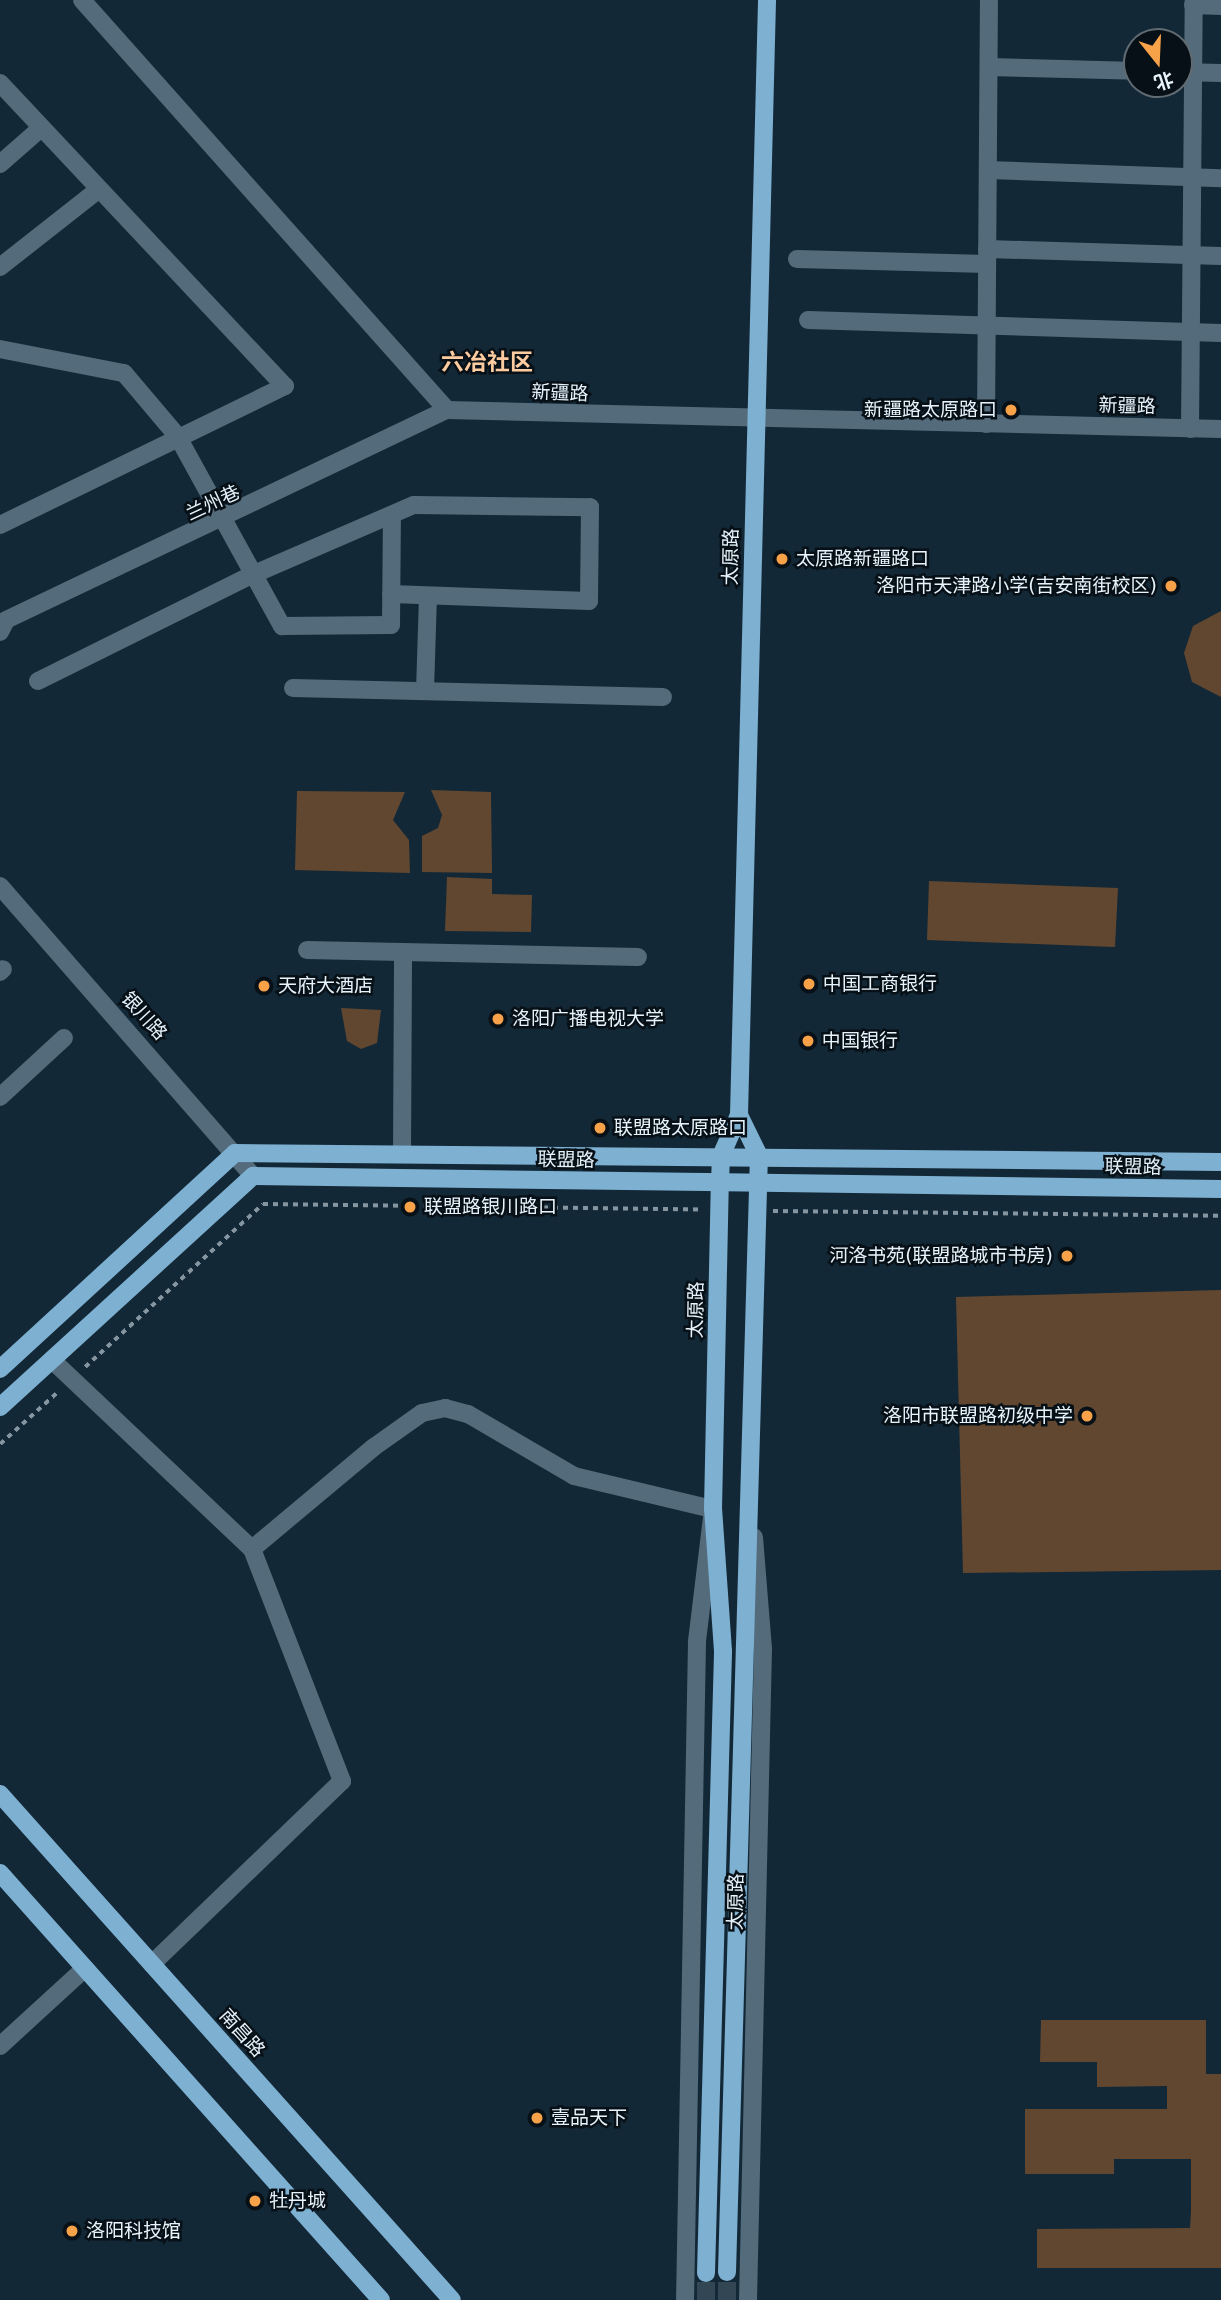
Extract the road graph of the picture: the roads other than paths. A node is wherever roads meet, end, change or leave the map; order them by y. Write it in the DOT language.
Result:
graph roads {
  1 [pos="82,0"];
  2 [pos="767,0"];
  3 [pos="989,0"];
  4 [pos="1193,2"];
  5 [pos="1221,6"];
  6 [pos="1190,28"];
  7 [pos="989,67"];
  8 [pos="1123,71"];
  9 [pos="1193,72"];
  10 [pos="1221,73"];
  11 [pos="0,83"];
  12 [pos="1186,98"];
  13 [pos="41,128"];
  14 [pos="0,164"];
  15 [pos="988,170"];
  16 [pos="1190,177"];
  17 [pos="1221,178"];
  18 [pos="99,189"];
  19 [pos="1189,255"];
  20 [pos="987,256"];
  21 [pos="1221,256"];
  22 [pos="797,259"];
  23 [pos="0,267"];
  24 [pos="808,320"];
  25 [pos="986,326"];
  26 [pos="1190,332"];
  27 [pos="1221,333"];
  28 [pos="0,349"];
  29 [pos="447,410"];
  30 [pos="755,420"];
  31 [pos="986,424"];
  32 [pos="1190,429"];
  33 [pos="1221,429"];
  34 [pos="178,437"];
  35 [pos="392,514"];
  36 [pos="226,521"];
  37 [pos="0,525"];
  38 [pos="252,575"];
  39 [pos="391,594"];
  40 [pos="428,596"];
  41 [pos="0,632"];
  42 [pos="38,681"];
  43 [pos="293,688"];
  44 [pos="425,691"];
  45 [pos="663,697"];
  46 [pos="0,886"];
  47 [pos="307,950"];
  48 [pos="403,952"];
  49 [pos="638,957"];
  50 [pos="64,1038"];
  51 [pos="0,1097"];
  52 [pos="739,1115"];
  53 [pos="235,1153"];
  54 [pos="402,1153"];
  55 [pos="721,1156"];
  56 [pos="759,1156"];
  57 [pos="1221,1162"];
  58 [pos="253,1176"];
  59 [pos="720,1183"];
  60 [pos="759,1183"];
  61 [pos="1221,1189"];
  62 [pos="52,1360"];
  63 [pos="0,1369"];
  64 [pos="0,1407"];
  65 [pos="752,1505"];
  66 [pos="713,1510"];
  67 [pos="252,1549"];
  68 [pos="0,1794"];
  69 [pos="0,1872"];
  70 [pos="152,1964"];
  71 [pos="85,1968"];
  72 [pos="0,2046"];
  73 [pos="727,2272"];
  74 [pos="706,2273"];
  75 [pos="381,2300"];
  76 [pos="452,2300"];
  77 [pos="685,2300"];
  78 [pos="748,2300"];
  1 -- 29 [label="street"];
  2 -- 30 [label="main road, 太原路"];
  3 -- 7 [label="street"];
  4 -- 5 [label="street"];
  4 -- 6 [label="street"];
  7 -- 8 [label="street"];
  7 -- 15 [label="street"];
  9 -- 10 [label="street"];
  11 -- 13 [label="street"];
  12 -- 16 [label="street"];
  13 -- 14 [label="street"];
  13 -- 18 [label="street"];
  15 -- 16 [label="street"];
  15 -- 20 [label="street"];
  16 -- 17 [label="street"];
  16 -- 19 [label="street"];
  18 -- 23 [label="street"];
  18 -- 34 [label="street"];
  19 -- 20 [label="street"];
  19 -- 21 [label="street"];
  19 -- 26 [label="street"];
  20 -- 22 [label="street"];
  20 -- 25 [label="street"];
  24 -- 25 [label="street"];
  25 -- 26 [label="street"];
  25 -- 31 [label="street"];
  26 -- 27 [label="street"];
  26 -- 32 [label="street"];
  28 -- 34 [label="street"];
  29 -- 30 [label="street, 新疆路"];
  29 -- 36 [label="street, 兰州巷"];
  30 -- 31 [label="street, 新疆路"];
  30 -- 52 [label="main road, 太原路"];
  31 -- 32 [label="street, 新疆路"];
  32 -- 33 [label="street, 新疆路"];
  34 -- 36 [label="street"];
  34 -- 37 [label="street"];
  35 -- 38 [label="street"];
  35 -- 39 [label="street"];
  35 -- 40 [label="street"];
  36 -- 38 [label="street"];
  36 -- 41 [label="street, 兰州巷"];
  38 -- 39 [label="street"];
  38 -- 42 [label="street"];
  39 -- 40 [label="street"];
  40 -- 44 [label="street"];
  43 -- 44 [label="street"];
  44 -- 45 [label="street"];
  46 -- 53 [label="street, 银川路"];
  47 -- 48 [label="street"];
  48 -- 49 [label="street"];
  48 -- 54 [label="street"];
  50 -- 51 [label="street"];
  52 -- 55 [label="main road, 太原路"];
  52 -- 56 [label="main road, 太原路"];
  53 -- 54 [label="main road, 联盟路"];
  53 -- 58 [label="street, 银川路"];
  53 -- 63 [label="main road"];
  54 -- 55 [label="main road, 联盟路"];
  55 -- 56 [label="main road, 联盟路"];
  55 -- 59 [label="main road, 太原路"];
  56 -- 57 [label="main road, 联盟路"];
  56 -- 60 [label="main road, 太原路"];
  58 -- 59 [label="main road, 联盟路"];
  58 -- 62 [label="main road"];
  59 -- 60 [label="main road, 联盟路"];
  59 -- 66 [label="main road, 太原路"];
  60 -- 61 [label="main road, 联盟路"];
  60 -- 65 [label="main road, 太原路"];
  62 -- 64 [label="main road"];
  62 -- 67 [label="street"];
  65 -- 73 [label="main road, 太原路"];
  65 -- 78 [label="street, 太原路"];
  66 -- 67 [label="street"];
  66 -- 74 [label="main road, 太原路"];
  66 -- 77 [label="street, 太原路"];
  67 -- 70 [label="street"];
  68 -- 70 [label="main road, 南昌路"];
  69 -- 71 [label="main road"];
  70 -- 76 [label="main road, 南昌路"];
  71 -- 72 [label="street"];
  71 -- 75 [label="main road"];
}
